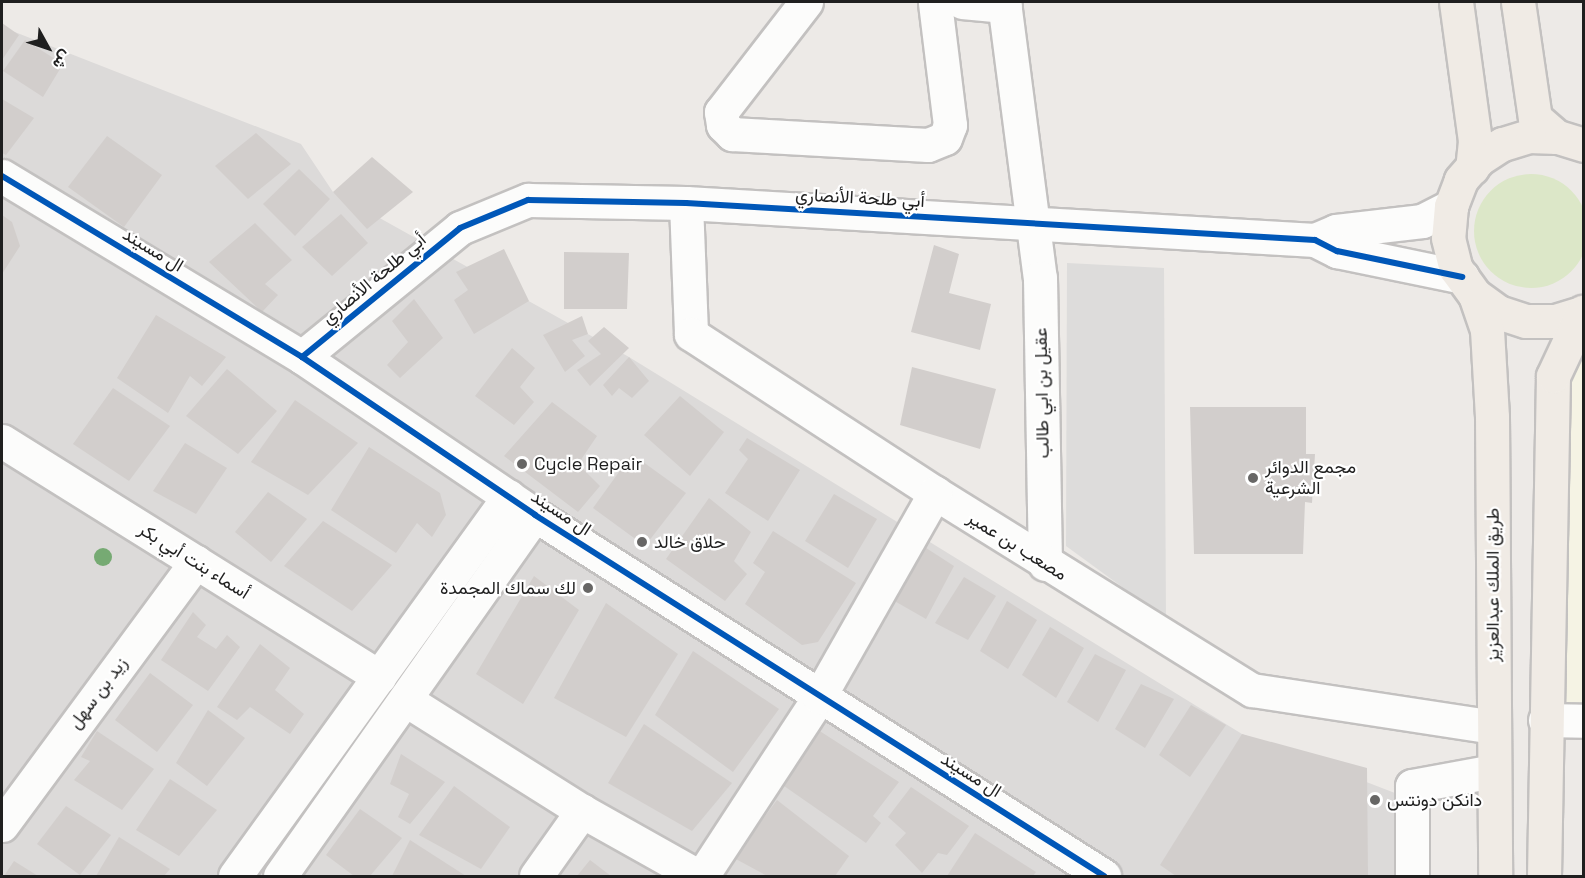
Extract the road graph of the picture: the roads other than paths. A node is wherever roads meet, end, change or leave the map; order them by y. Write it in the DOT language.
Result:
graph roads {
  1 [pos="806,2"];
  2 [pos="935,2"];
  3 [pos="962,2"];
  4 [pos="1456,2"];
  5 [pos="1518,2"];
  6 [pos="1005,4"];
  7 [pos="1570,141"];
  8 [pos="1472,168"];
  9 [pos="2,176"];
  10 [pos="686,203"];
  11 [pos="1451,206"];
  12 [pos="1032,223"];
  13 [pos="1315,240"];
  14 [pos="1468,286"];
  15 [pos="1583,312"];
  16 [pos="302,357"];
  17 [pos="4,447"];
  18 [pos="935,493"];
  19 [pos="522,506"];
  20 [pos="196,562"];
  21 [pos="1045,564"];
  22 [pos="378,677"];
  23 [pos="819,697"];
  24 [pos="406,700"];
  25 [pos="1545,720"];
  26 [pos="1584,720"];
  27 [pos="1493,727"];
  28 [pos="1494,771"];
  29 [pos="7,806"];
  30 [pos="582,811"];
  31 [pos="235,876"];
  32 [pos="280,876"];
  33 [pos="536,876"];
  34 [pos="700,876"];
  35 [pos="1104,876"];
  36 [pos="1412,876"];
  37 [pos="1495,876"];
  38 [pos="1544,876"];
  1 -- 2 [label="street"];
  3 -- 6 [label="street"];
  4 -- 8 [label="main road"];
  5 -- 7 [label="main road"];
  6 -- 12 [label="street, عقيل بن ابي طالب"];
  7 -- 8 [label="main road"];
  8 -- 11 [label="main road, طريق الملك عبدالعزيز"];
  9 -- 16 [label="street, ال مسيند"];
  10 -- 12 [label="street, أبي طلحة الأنصاري"];
  10 -- 16 [label="street, أبي طلحة الأنصاري"];
  10 -- 18 [label="street, مصعب بن عمير"];
  11 -- 13 [label="street, أبي طلحة الأنصاري"];
  11 -- 14 [label="main road, طريق الملك عبدالعزيز"];
  12 -- 13 [label="street, أبي طلحة الأنصاري"];
  12 -- 21 [label="street, عقيل بن ابي طالب"];
  13 -- 14 [label="street, أبي طلحة الأنصاري"];
  14 -- 15 [label="main road"];
  14 -- 27 [label="main road, طريق الملك عبدالعزيز"];
  15 -- 25 [label="main road"];
  16 -- 19 [label="street, ال مسيند"];
  17 -- 20 [label="street, أسماء بنت أبي بكر"];
  18 -- 21 [label="street, مصعب بن عمير"];
  18 -- 23 [label="street"];
  19 -- 22 [label="street"];
  19 -- 23 [label="street, ال مسيند"];
  19 -- 24 [label="street"];
  20 -- 22 [label="street, أسماء بنت أبي بكر"];
  20 -- 29 [label="street, زيد بن سهل"];
  21 -- 27 [label="street, مصعب بن عمير"];
  22 -- 31 [label="street"];
  23 -- 34 [label="street"];
  23 -- 35 [label="street, ال مسيند"];
  24 -- 30 [label="street"];
  24 -- 32 [label="street"];
  25 -- 26 [label="street"];
  25 -- 38 [label="main road"];
  27 -- 28 [label="main road, طريق الملك عبدالعزيز"];
  28 -- 36 [label="street"];
  28 -- 37 [label="main road, طريق الملك عبدالعزيز"];
  30 -- 33 [label="street"];
  30 -- 34 [label="street"];
}
